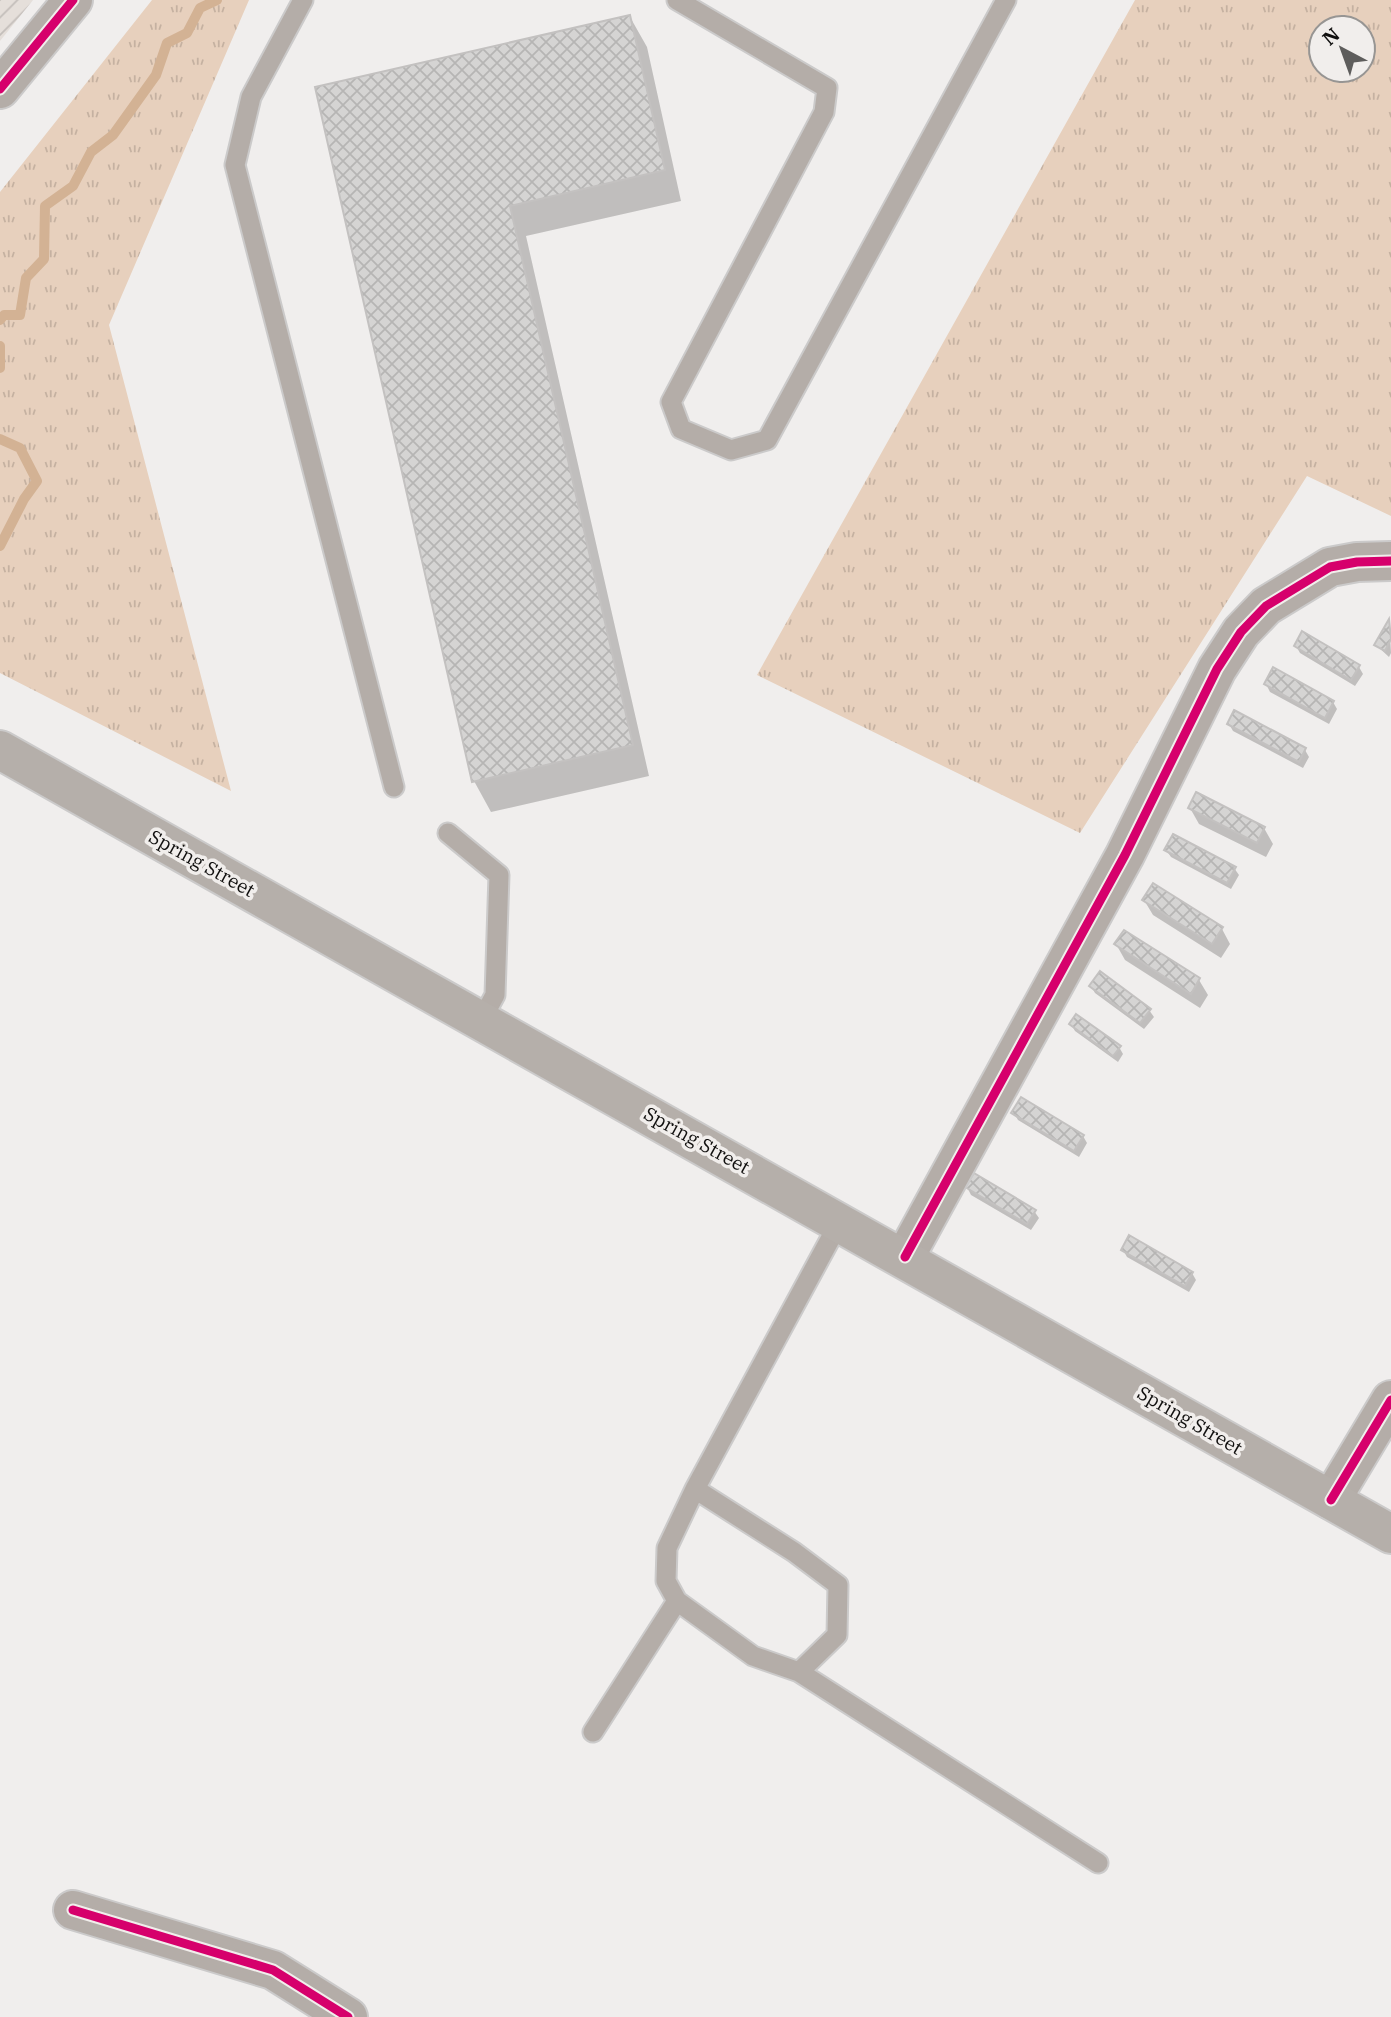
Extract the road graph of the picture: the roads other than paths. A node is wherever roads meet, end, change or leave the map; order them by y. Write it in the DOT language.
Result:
graph roads {
  1 [pos="74,0"];
  2 [pos="303,0"];
  3 [pos="677,0"];
  4 [pos="1006,0"];
  5 [pos="0,89"];
  6 [pos="1391,561"];
  7 [pos="0,750"];
  8 [pos="394,787"];
  9 [pos="448,833"];
  10 [pos="482,1019"];
  11 [pos="840,1221"];
  12 [pos="905,1257"];
  13 [pos="1391,1400"];
  14 [pos="695,1489"];
  15 [pos="1331,1500"];
  16 [pos="1391,1534"];
  17 [pos="677,1601"];
  18 [pos="799,1672"];
  19 [pos="593,1732"];
  20 [pos="1098,1863"];
  21 [pos="73,1910"];
  22 [pos="348,2017"];
  1 -- 5 [label="street"];
  2 -- 8 [label="lane"];
  3 -- 4 [label="lane"];
  6 -- 12 [label="street"];
  7 -- 10 [label="main road, Spring Street"];
  9 -- 10 [label="lane"];
  10 -- 11 [label="main road, Spring Street"];
  11 -- 12 [label="main road, Spring Street"];
  11 -- 14 [label="lane"];
  12 -- 15 [label="main road, Spring Street"];
  13 -- 15 [label="street"];
  14 -- 17 [label="lane"];
  14 -- 18 [label="lane"];
  15 -- 16 [label="main road, Spring Street"];
  17 -- 18 [label="lane"];
  17 -- 19 [label="lane"];
  18 -- 20 [label="lane"];
  21 -- 22 [label="street"];
}
